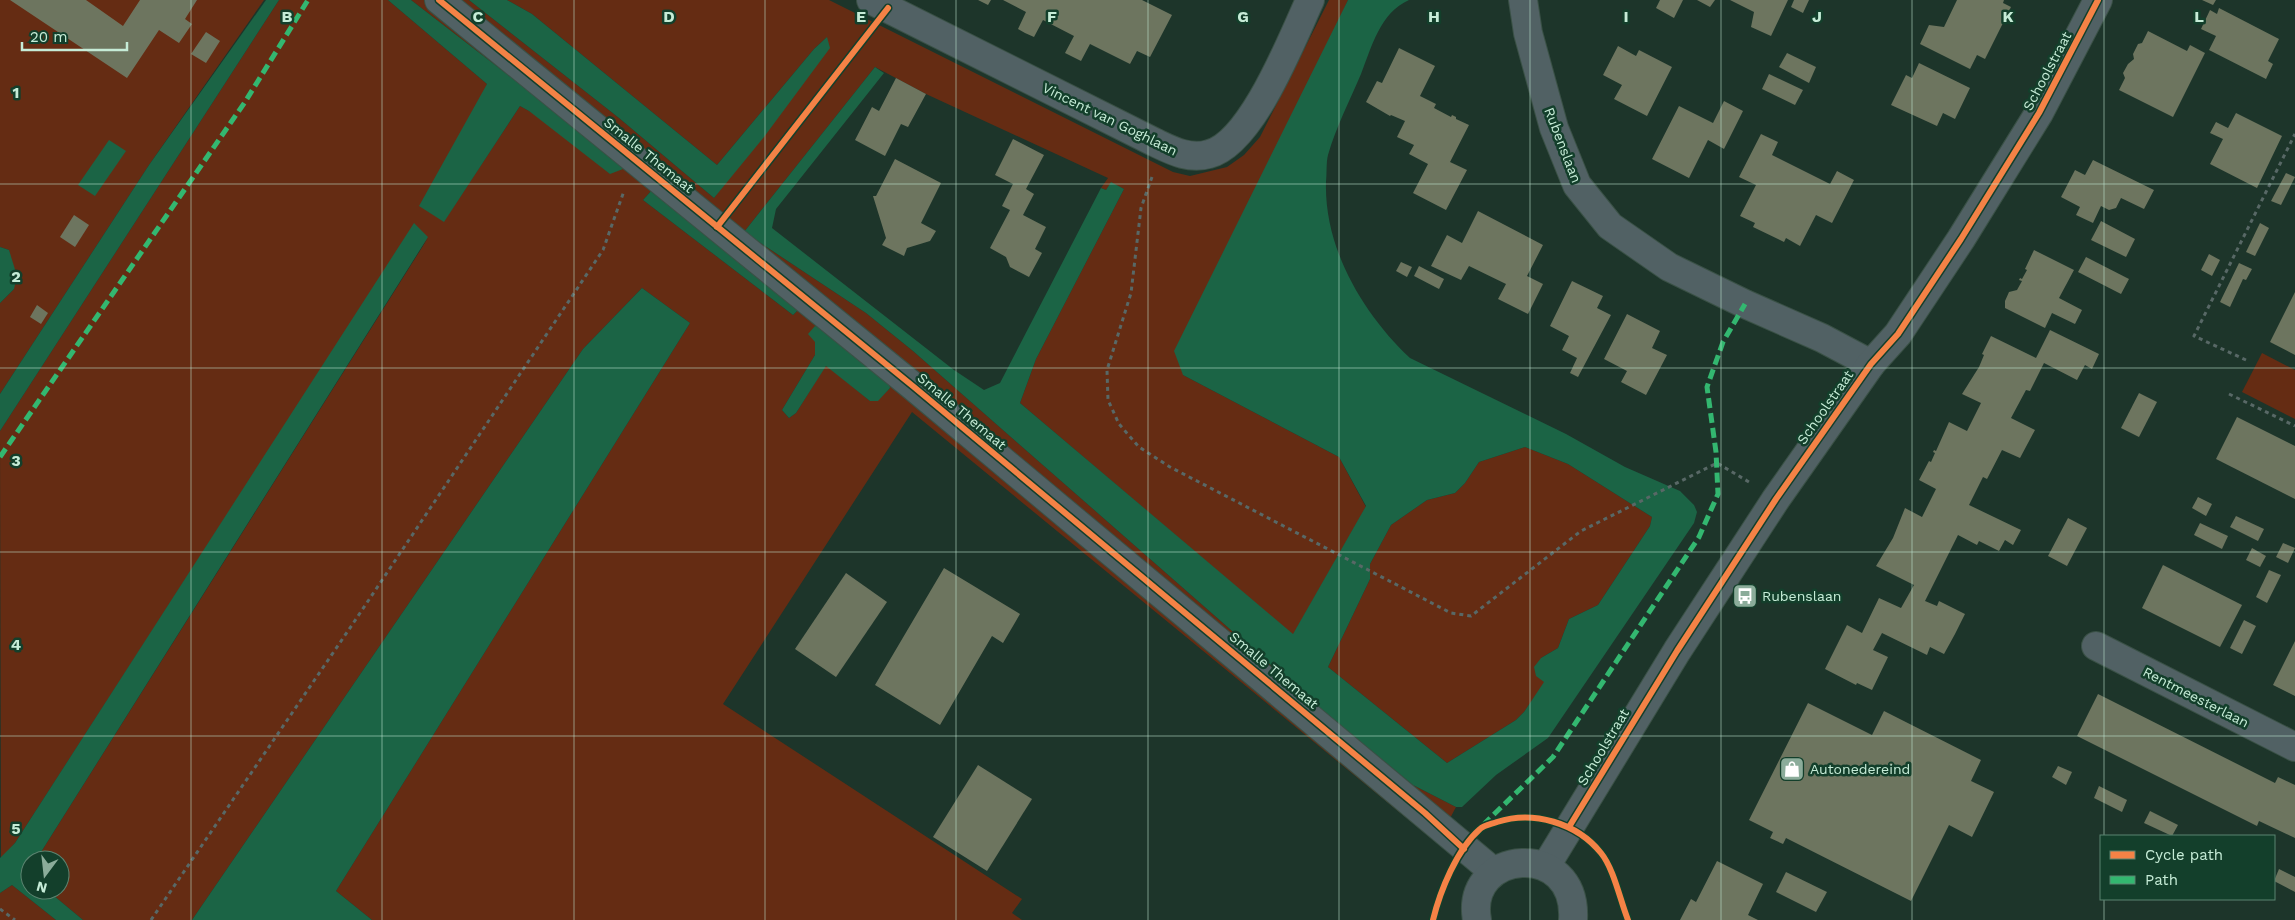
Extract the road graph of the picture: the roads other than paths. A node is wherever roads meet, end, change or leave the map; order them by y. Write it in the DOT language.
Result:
graph roads {
  1 [pos="439,0"];
  2 [pos="1310,0"];
  3 [pos="1523,0"];
  4 [pos="2098,0"];
  5 [pos="884,3"];
  6 [pos="1871,364"];
  7 [pos="2096,646"];
  8 [pos="2295,747"];
  9 [pos="1546,866"];
  10 [pos="1494,872"];
  11 [pos="1477,920"];
  12 [pos="1573,920"];
  1 -- 10 [label="street, Smalle Themaat"];
  2 -- 5 [label="street, Vincent van Goghlaan"];
  3 -- 6 [label="street, Rubenslaan"];
  4 -- 6 [label="street, Schoolstraat"];
  6 -- 9 [label="street, Schoolstraat"];
  7 -- 8 [label="street, Rentmeesterlaan"];
  9 -- 10 [label="street"];
  9 -- 12 [label="street"];
  10 -- 11 [label="street"];
}
